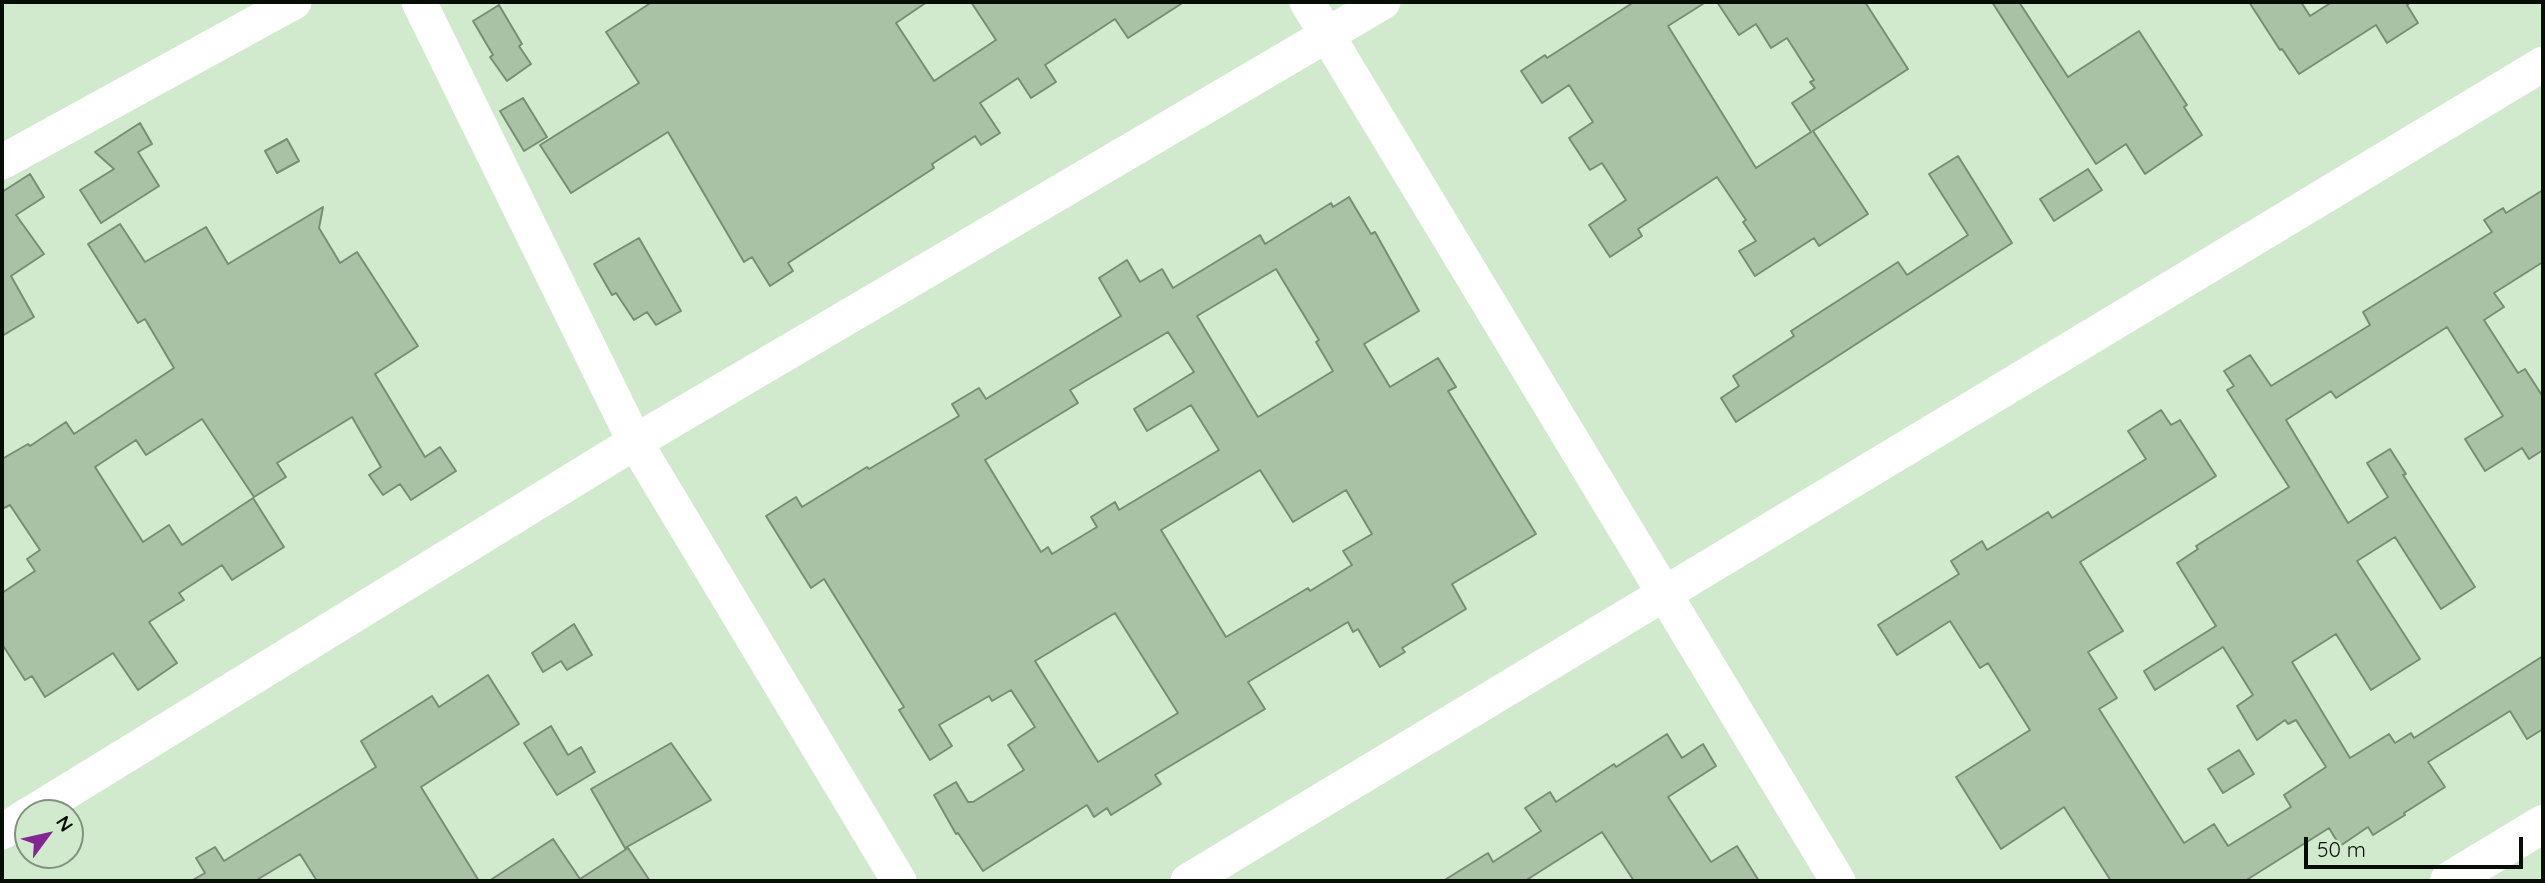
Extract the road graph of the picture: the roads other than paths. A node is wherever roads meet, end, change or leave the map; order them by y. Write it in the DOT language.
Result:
graph roads {
  1 [pos="294,2"];
  2 [pos="419,2"];
  3 [pos="1307,2"];
  4 [pos="1383,2"];
  5 [pos="1327,36"];
  6 [pos="2543,64"];
  7 [pos="2,162"];
  8 [pos="635,442"];
  9 [pos="1664,594"];
  10 [pos="54,799"];
  11 [pos="2543,824"];
  12 [pos="899,881"];
  13 [pos="1188,881"];
  14 [pos="1838,881"];
  15 [pos="2449,881"];
  1 -- 7 [label="street"];
  2 -- 8 [label="street"];
  3 -- 5 [label="street"];
  4 -- 5 [label="street"];
  5 -- 8 [label="street"];
  5 -- 9 [label="street"];
  6 -- 9 [label="street"];
  8 -- 10 [label="street"];
  8 -- 12 [label="street"];
  9 -- 13 [label="street"];
  9 -- 14 [label="street"];
  11 -- 15 [label="street"];
}
